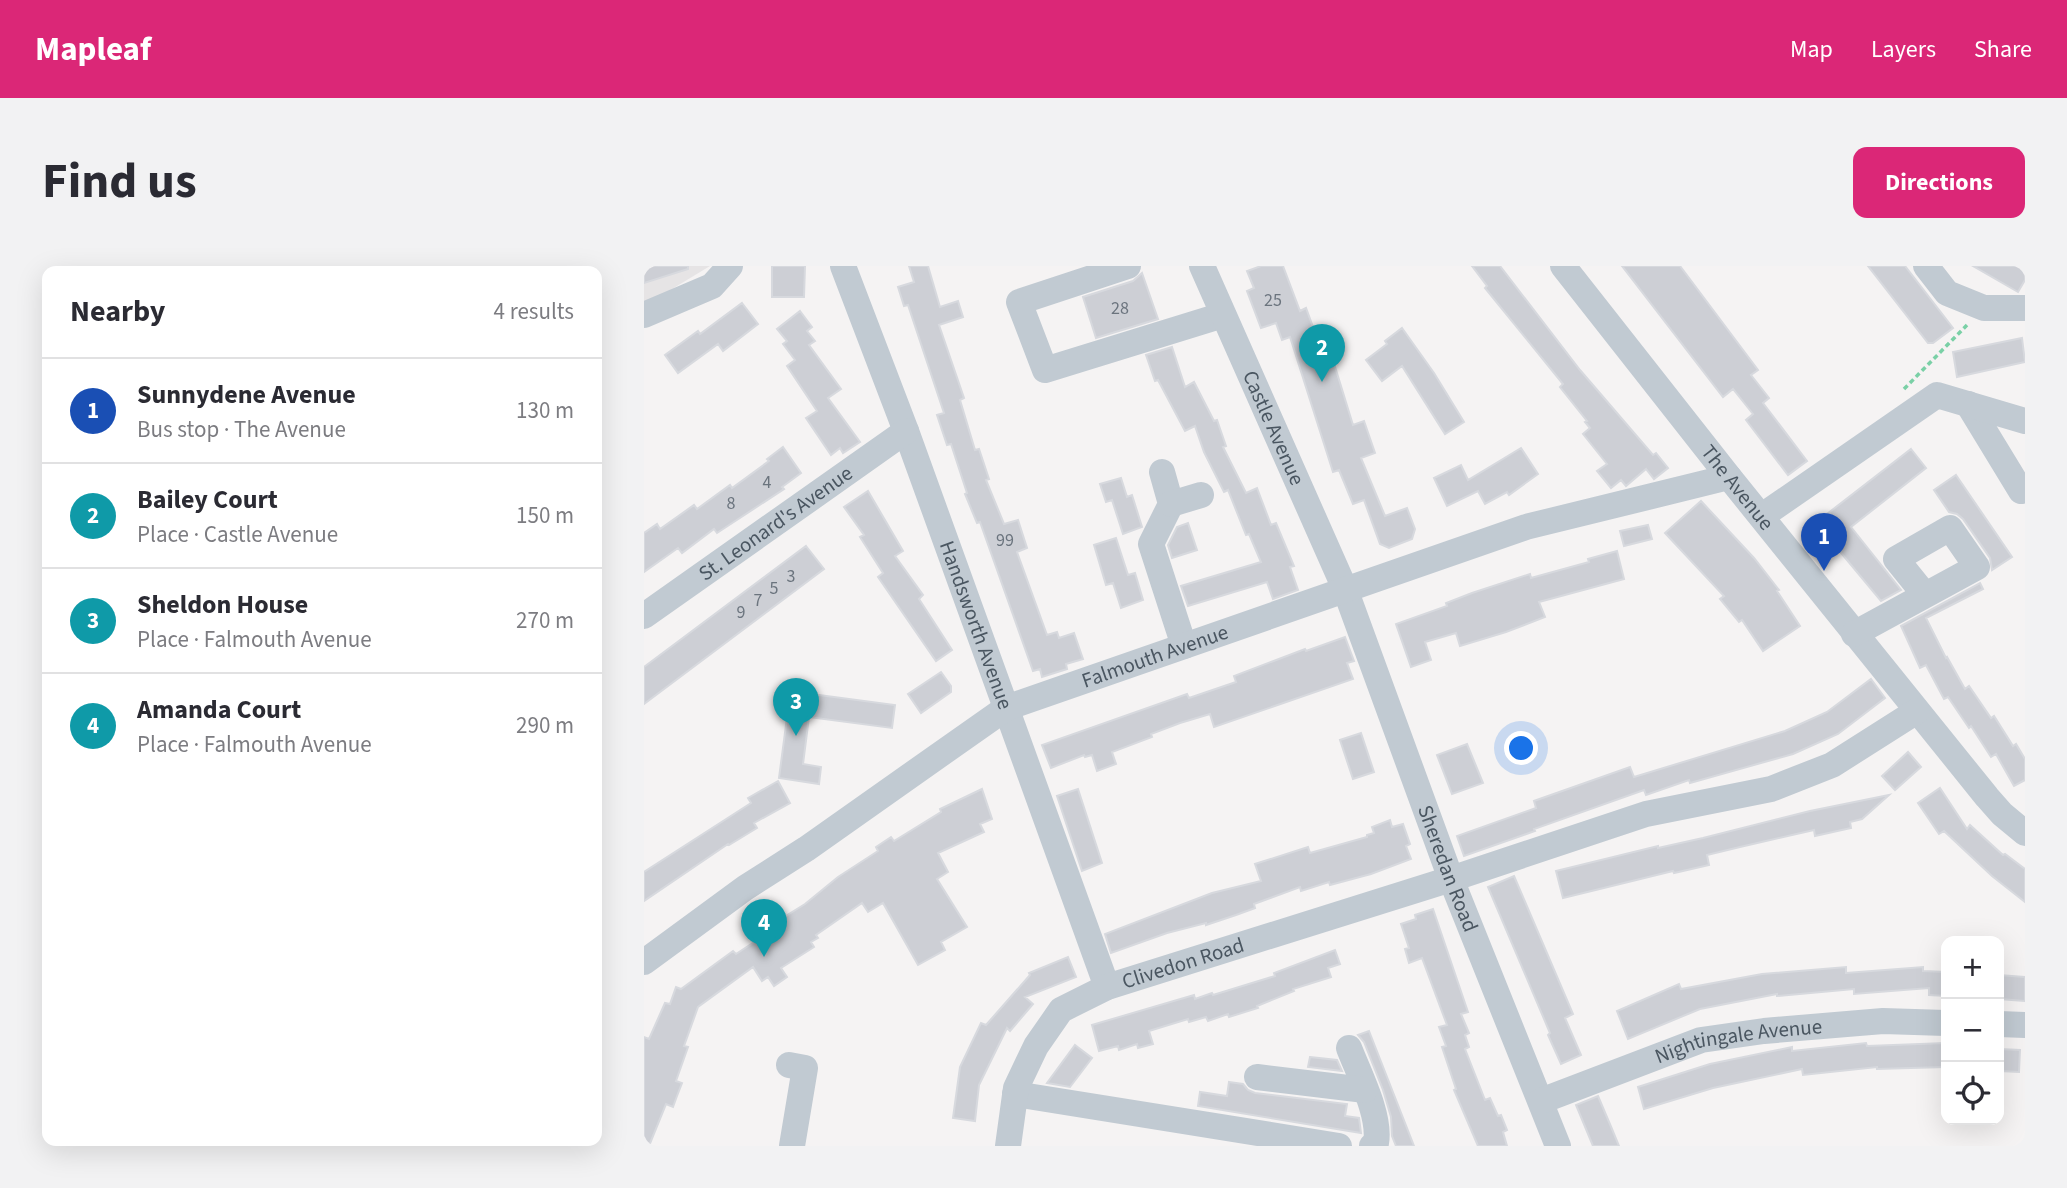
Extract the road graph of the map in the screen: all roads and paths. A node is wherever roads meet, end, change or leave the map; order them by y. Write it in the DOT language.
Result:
graph roads {
  1 [pos="730,266"];
  2 [pos="1128,266"];
  3 [pos="1202,266"];
  4 [pos="1563,266"];
  5 [pos="1926,266"];
  6 [pos="851,268"];
  7 [pos="1058,277"];
  8 [pos="2025,308"];
  9 [pos="644,315"];
  10 [pos="1223,315"];
  11 [pos="1962,330"];
  12 [pos="1903,390"];
  13 [pos="1968,404"];
  14 [pos="2025,421"];
  15 [pos="906,431"];
  16 [pos="1162,472"];
  17 [pos="1729,477"];
  18 [pos="2021,491"];
  19 [pos="1201,495"];
  20 [pos="1171,504"];
  21 [pos="1762,516"];
  22 [pos="1345,589"];
  23 [pos="1925,595"];
  24 [pos="644,616"];
  25 [pos="1854,634"];
  26 [pos="1184,646"];
  27 [pos="1006,708"];
  28 [pos="1917,711"];
  29 [pos="2025,834"];
  30 [pos="1451,879"];
  31 [pos="644,962"];
  32 [pos="1107,987"];
  33 [pos="1941,1023"];
  34 [pos="2004,1024"];
  35 [pos="2025,1025"];
  36 [pos="1349,1048"];
  37 [pos="789,1065"];
  38 [pos="1257,1077"];
  39 [pos="1365,1090"];
  40 [pos="1015,1094"];
  41 [pos="1541,1101"];
  42 [pos="792,1146"];
  43 [pos="1008,1146"];
  44 [pos="1339,1146"];
  45 [pos="1372,1146"];
  46 [pos="1558,1146"];
  1 -- 9 [label="street"];
  2 -- 7 [label="street"];
  3 -- 10 [label="street, Castle Avenue"];
  4 -- 17 [label="street, The Avenue"];
  5 -- 8 [label="street"];
  6 -- 15 [label="street, Handsworth Avenue"];
  7 -- 10 [label="street"];
  10 -- 22 [label="street, Castle Avenue"];
  11 -- 12 [label="path"];
  13 -- 14 [label="street"];
  13 -- 18 [label="street"];
  13 -- 21 [label="street"];
  15 -- 24 [label="street, St. Leonard's Avenue"];
  15 -- 27 [label="street, Handsworth Avenue"];
  16 -- 20 [label="street"];
  17 -- 21 [label="street, The Avenue"];
  17 -- 22 [label="street, Falmouth Avenue"];
  19 -- 20 [label="street"];
  20 -- 26 [label="street"];
  21 -- 25 [label="street, The Avenue"];
  22 -- 26 [label="street, Falmouth Avenue"];
  22 -- 30 [label="street, Sheredan Road"];
  23 -- 25 [label="street"];
  25 -- 28 [label="street, The Avenue"];
  26 -- 27 [label="street, Falmouth Avenue"];
  27 -- 31 [label="street, Falmouth Avenue"];
  27 -- 32 [label="street, Handsworth Avenue"];
  28 -- 29 [label="street, The Avenue"];
  28 -- 30 [label="street, Clivedon Road"];
  30 -- 32 [label="street, Clivedon Road"];
  30 -- 41 [label="street, Sheredan Road"];
  32 -- 40 [label="street, Clivedon Road"];
  33 -- 41 [label="street, Nightingale Avenue"];
  34 -- 35 [label="street"];
  36 -- 39 [label="street"];
  37 -- 42 [label="street"];
  38 -- 39 [label="street"];
  39 -- 45 [label="street"];
  40 -- 43 [label="street, Clivedon Road"];
  40 -- 44 [label="street"];
  41 -- 46 [label="street, Sheredan Road"];
}
